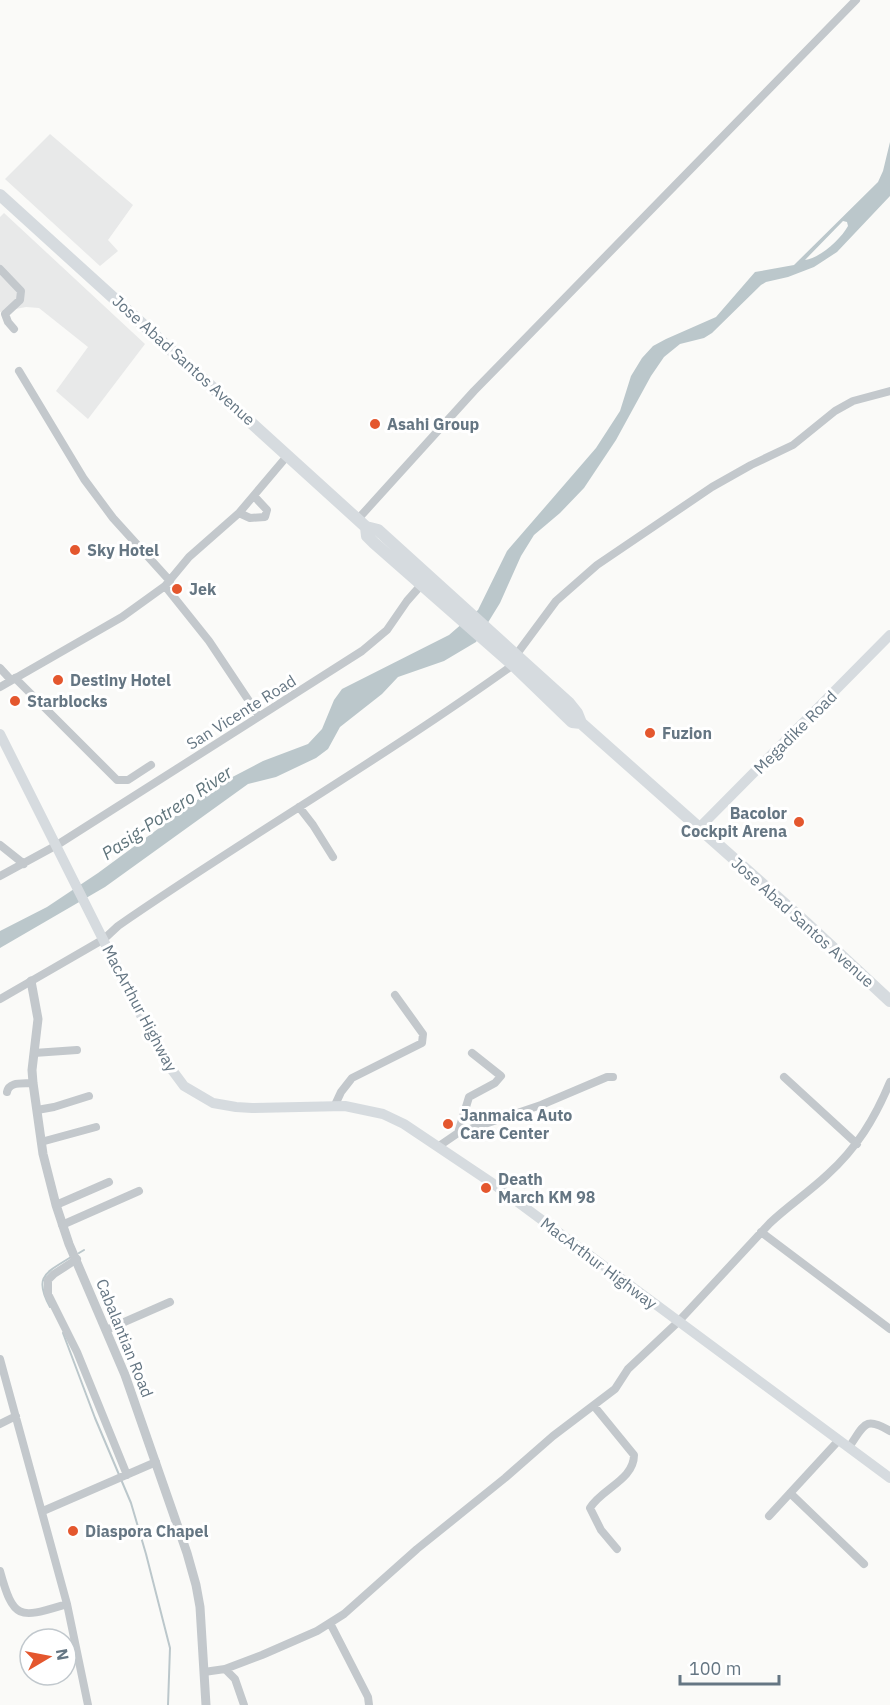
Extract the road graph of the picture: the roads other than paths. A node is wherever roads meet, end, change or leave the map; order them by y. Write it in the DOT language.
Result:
graph roads {
  1 [pos="856,0"];
  2 [pos="2,202"];
  3 [pos="0,269"];
  4 [pos="14,329"];
  5 [pos="19,371"];
  6 [pos="890,390"];
  7 [pos="288,455"];
  8 [pos="254,496"];
  9 [pos="239,513"];
  10 [pos="362,523"];
  11 [pos="168,583"];
  12 [pos="427,584"];
  13 [pos="890,635"];
  14 [pos="512,658"];
  15 [pos="0,668"];
  16 [pos="13,679"];
  17 [pos="0,687"];
  18 [pos="259,716"];
  19 [pos="0,734"];
  20 [pos="151,765"];
  21 [pos="299,807"];
  22 [pos="699,828"];
  23 [pos="0,845"];
  24 [pos="58,846"];
  25 [pos="333,857"];
  26 [pos="24,864"];
  27 [pos="0,876"];
  28 [pos="103,937"];
  29 [pos="31,981"];
  30 [pos="395,995"];
  31 [pos="0,999"];
  32 [pos="890,1001"];
  33 [pos="77,1050"];
  34 [pos="34,1053"];
  35 [pos="472,1053"];
  36 [pos="614,1077"];
  37 [pos="784,1077"];
  38 [pos="890,1082"];
  39 [pos="33,1083"];
  40 [pos="7,1092"];
  41 [pos="89,1096"];
  42 [pos="335,1105"];
  43 [pos="37,1110"];
  44 [pos="96,1127"];
  45 [pos="458,1133"];
  46 [pos="41,1142"];
  47 [pos="857,1144"];
  48 [pos="439,1146"];
  49 [pos="108,1182"];
  50 [pos="139,1191"];
  51 [pos="56,1205"];
  52 [pos="62,1225"];
  53 [pos="761,1232"];
  54 [pos="77,1259"];
  55 [pos="170,1302"];
  56 [pos="678,1322"];
  57 [pos="890,1329"];
  58 [pos="106,1330"];
  59 [pos="0,1359"];
  60 [pos="594,1406"];
  61 [pos="16,1416"];
  62 [pos="0,1424"];
  63 [pos="890,1431"];
  64 [pos="839,1440"];
  65 [pos="849,1447"];
  66 [pos="156,1462"];
  67 [pos="125,1476"];
  68 [pos="890,1478"];
  69 [pos="790,1493"];
  70 [pos="43,1510"];
  71 [pos="769,1516"];
  72 [pos="617,1549"];
  73 [pos="864,1564"];
  74 [pos="0,1571"];
  75 [pos="67,1604"];
  76 [pos="330,1623"];
  77 [pos="225,1669"];
  78 [pos="204,1672"];
  79 [pos="88,1705"];
  80 [pos="206,1705"];
  81 [pos="244,1705"];
  82 [pos="369,1705"];
  1 -- 10 [label="street"];
  2 -- 7 [label="highway, Jose Abad Santos Avenue"];
  3 -- 4 [label="street"];
  5 -- 11 [label="street"];
  6 -- 14 [label="street"];
  7 -- 8 [label="street"];
  7 -- 10 [label="highway, Jose Abad Santos Avenue"];
  8 -- 9 [label="street"];
  8 -- 9 [label="street"];
  9 -- 11 [label="street"];
  10 -- 12 [label="highway, Jose Abad Santos Avenue"];
  11 -- 16 [label="street"];
  11 -- 18 [label="street"];
  12 -- 14 [label="highway, Jose Abad Santos Avenue"];
  12 -- 18 [label="street, San Vicente Road"];
  13 -- 22 [label="main road, Megadike Road"];
  14 -- 21 [label="street"];
  14 -- 22 [label="highway, Jose Abad Santos Avenue"];
  15 -- 16 [label="street"];
  16 -- 17 [label="street"];
  16 -- 20 [label="street"];
  18 -- 24 [label="street, San Vicente Road"];
  19 -- 24 [label="main road, MacArthur Highway"];
  21 -- 25 [label="street"];
  21 -- 28 [label="street"];
  22 -- 32 [label="highway, Jose Abad Santos Avenue"];
  23 -- 26 [label="street"];
  24 -- 26 [label="street, San Vicente Road"];
  24 -- 28 [label="main road, MacArthur Highway"];
  26 -- 27 [label="street, San Vicente Road"];
  28 -- 29 [label="street"];
  28 -- 42 [label="main road, MacArthur Highway"];
  29 -- 31 [label="street"];
  29 -- 34 [label="street, Cabalantian Road"];
  30 -- 42 [label="street"];
  33 -- 34 [label="street"];
  34 -- 39 [label="street, Cabalantian Road"];
  35 -- 45 [label="street"];
  36 -- 45 [label="street"];
  37 -- 47 [label="street"];
  38 -- 47 [label="street"];
  39 -- 40 [label="street"];
  39 -- 43 [label="street, Cabalantian Road"];
  41 -- 43 [label="street"];
  42 -- 48 [label="main road, MacArthur Highway"];
  43 -- 46 [label="street, Cabalantian Road"];
  44 -- 46 [label="street"];
  45 -- 48 [label="street"];
  46 -- 51 [label="street, Cabalantian Road"];
  47 -- 53 [label="street"];
  48 -- 56 [label="main road, MacArthur Highway"];
  49 -- 51 [label="street"];
  50 -- 52 [label="street"];
  51 -- 52 [label="street, Cabalantian Road"];
  52 -- 54 [label="street, Cabalantian Road"];
  53 -- 56 [label="street"];
  53 -- 57 [label="street"];
  54 -- 58 [label="street, Cabalantian Road"];
  54 -- 67 [label="street"];
  55 -- 58 [label="street"];
  56 -- 60 [label="street"];
  56 -- 64 [label="main road, MacArthur Highway"];
  58 -- 66 [label="street, Cabalantian Road"];
  59 -- 61 [label="street"];
  60 -- 72 [label="street"];
  60 -- 76 [label="street"];
  61 -- 62 [label="street"];
  61 -- 70 [label="street"];
  63 -- 65 [label="street"];
  64 -- 65 [label="main road, MacArthur Highway"];
  64 -- 69 [label="street"];
  65 -- 68 [label="main road, MacArthur Highway"];
  66 -- 67 [label="street"];
  66 -- 78 [label="street, Cabalantian Road"];
  67 -- 70 [label="street"];
  69 -- 71 [label="street"];
  69 -- 73 [label="street"];
  70 -- 75 [label="street"];
  74 -- 75 [label="street"];
  75 -- 79 [label="street"];
  76 -- 77 [label="street"];
  76 -- 82 [label="street"];
  77 -- 78 [label="street"];
  77 -- 81 [label="street"];
  78 -- 80 [label="street, Cabalantian Road"];
}
